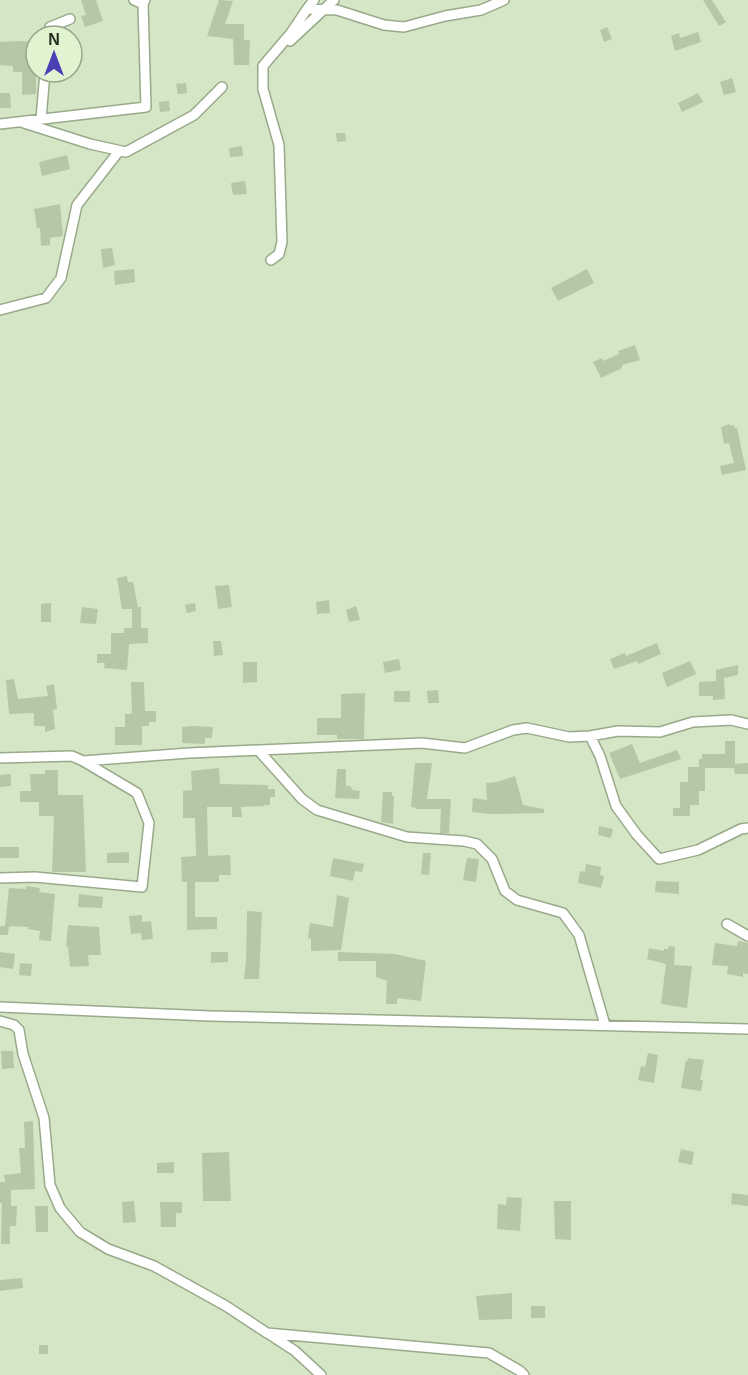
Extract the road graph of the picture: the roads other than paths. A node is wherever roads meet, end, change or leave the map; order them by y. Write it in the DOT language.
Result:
graph roads {
  1 [pos="314,0"];
  2 [pos="334,0"];
  3 [pos="504,0"];
  4 [pos="141,1"];
  5 [pos="307,9"];
  6 [pos="322,10"];
  7 [pos="70,19"];
  8 [pos="58,24"];
  9 [pos="275,52"];
  10 [pos="44,84"];
  11 [pos="222,87"];
  12 [pos="41,119"];
  13 [pos="19,121"];
  14 [pos="0,123"];
  15 [pos="119,151"];
  16 [pos="271,260"];
  17 [pos="0,310"];
  18 [pos="748,724"];
  19 [pos="590,736"];
  20 [pos="259,751"];
  21 [pos="0,758"];
  22 [pos="83,761"];
  23 [pos="748,828"];
  24 [pos="0,878"];
  25 [pos="727,924"];
  26 [pos="748,936"];
  27 [pos="0,1007"];
  28 [pos="0,1021"];
  29 [pos="604,1025"];
  30 [pos="748,1029"];
  31 [pos="267,1333"];
  32 [pos="321,1375"];
  33 [pos="524,1375"];
  1 -- 5 [label="street"];
  2 -- 6 [label="street"];
  3 -- 6 [label="street"];
  4 -- 12 [label="street"];
  5 -- 6 [label="street"];
  5 -- 9 [label="street"];
  6 -- 9 [label="street"];
  7 -- 8 [label="street"];
  9 -- 16 [label="street"];
  10 -- 12 [label="street"];
  11 -- 15 [label="street"];
  12 -- 13 [label="street"];
  13 -- 14 [label="street"];
  13 -- 15 [label="street"];
  15 -- 17 [label="street"];
  18 -- 19 [label="street"];
  19 -- 20 [label="street"];
  19 -- 23 [label="street"];
  20 -- 22 [label="street"];
  20 -- 29 [label="street"];
  21 -- 22 [label="street"];
  22 -- 24 [label="street"];
  25 -- 26 [label="street"];
  27 -- 29 [label="street"];
  28 -- 31 [label="street"];
  29 -- 30 [label="street"];
  31 -- 32 [label="street"];
  31 -- 33 [label="street"];
}
